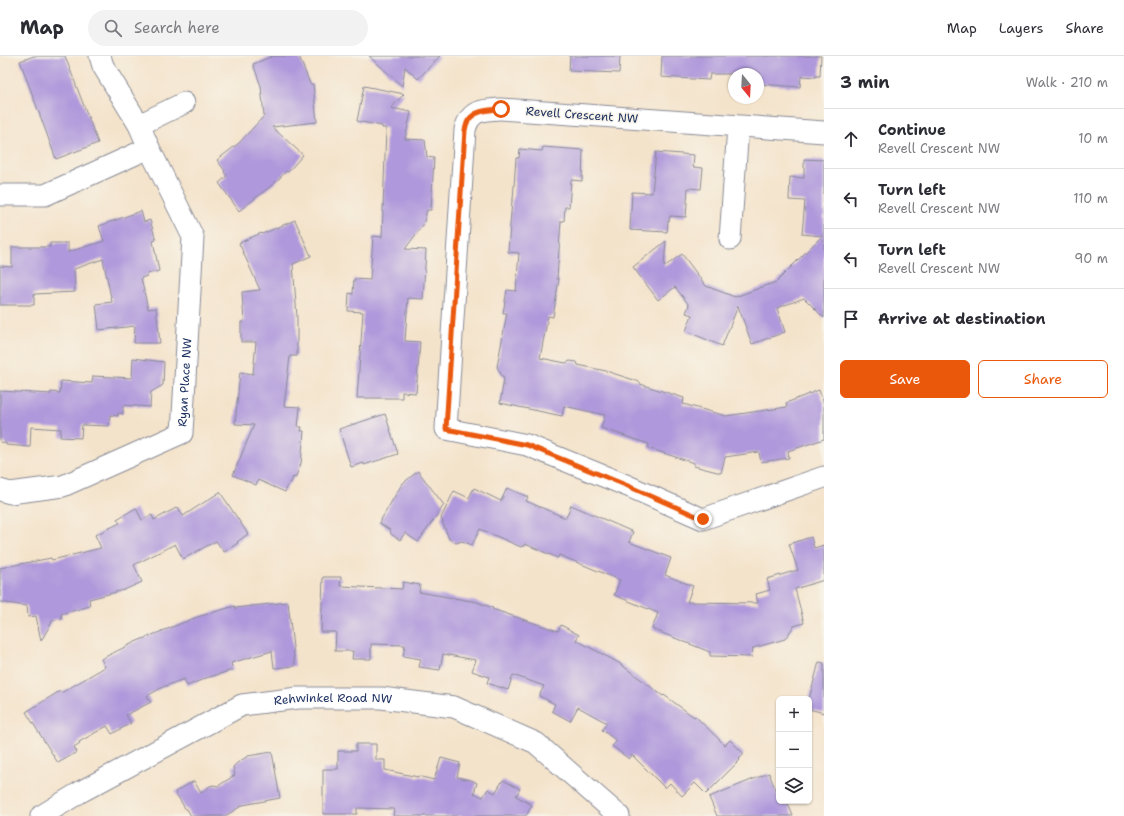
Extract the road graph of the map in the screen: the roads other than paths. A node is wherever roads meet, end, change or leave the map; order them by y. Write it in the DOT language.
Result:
graph roads {
  1 [pos="100,56"];
  2 [pos="184,103"];
  3 [pos="139,125"];
  4 [pos="738,127"];
  5 [pos="824,132"];
  6 [pos="149,148"];
  7 [pos="0,195"];
  8 [pos="730,239"];
  9 [pos="824,477"];
  10 [pos="0,490"];
  11 [pos="40,816"];
  12 [pos="619,816"];
  1 -- 3 [label="street, Ryan Place NW"];
  2 -- 3 [label="street"];
  3 -- 6 [label="street, Ryan Place NW"];
  4 -- 5 [label="street, Revell Crescent NW"];
  4 -- 8 [label="street"];
  4 -- 9 [label="street, Revell Crescent NW"];
  6 -- 7 [label="street"];
  6 -- 10 [label="street, Ryan Place NW"];
  11 -- 12 [label="street, Rehwinkel Road NW"];
}
